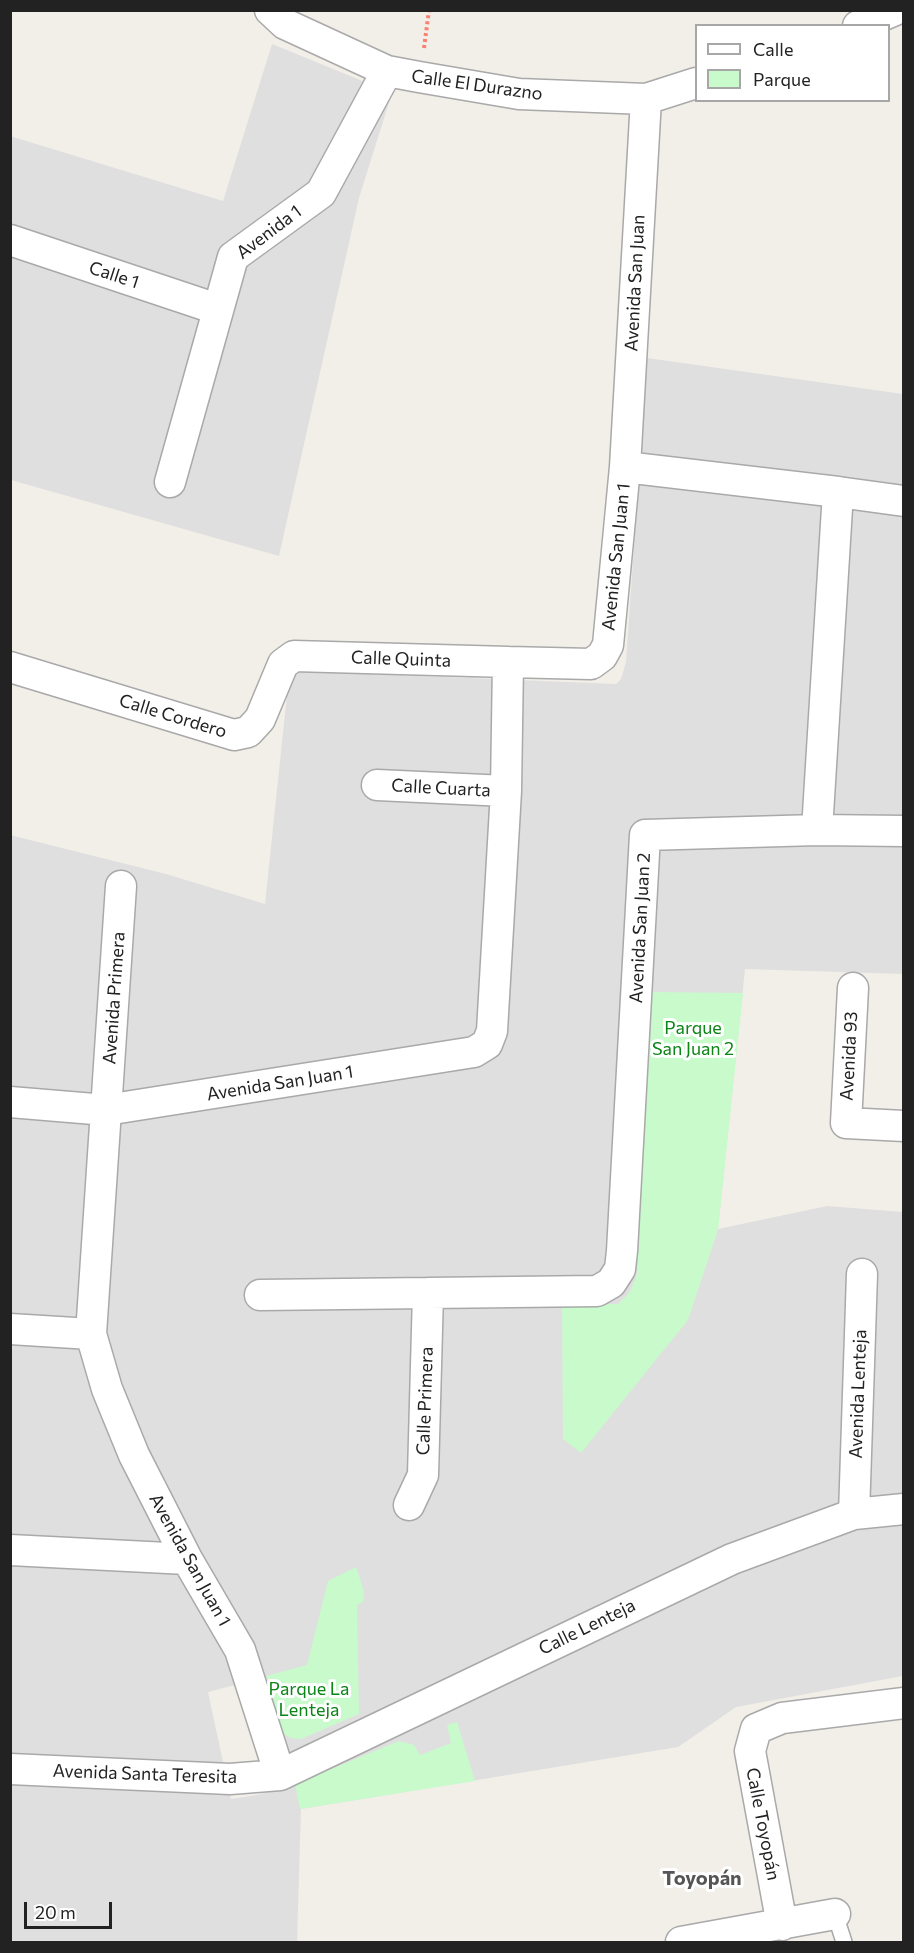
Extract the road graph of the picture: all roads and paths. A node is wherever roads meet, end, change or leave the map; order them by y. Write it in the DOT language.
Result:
graph roads {
  1 [pos="270,10"];
  2 [pos="429,10"];
  3 [pos="895,10"];
  4 [pos="863,24"];
  5 [pos="387,71"];
  6 [pos="419,77"];
  7 [pos="695,83"];
  8 [pos="646,99"];
  9 [pos="10,240"];
  10 [pos="217,309"];
  11 [pos="625,467"];
  12 [pos="170,482"];
  13 [pos="838,492"];
  14 [pos="903,501"];
  15 [pos="294,656"];
  16 [pos="508,662"];
  17 [pos="10,667"];
  18 [pos="377,785"];
  19 [pos="506,791"];
  20 [pos="817,830"];
  21 [pos="903,831"];
  22 [pos="121,886"];
  23 [pos="853,988"];
  24 [pos="10,1102"];
  25 [pos="106,1110"];
  26 [pos="903,1126"];
  27 [pos="862,1274"];
  28 [pos="428,1293"];
  29 [pos="260,1294"];
  30 [pos="10,1329"];
  31 [pos="91,1334"];
  32 [pos="409,1505"];
  33 [pos="903,1509"];
  34 [pos="854,1514"];
  35 [pos="10,1550"];
  36 [pos="187,1559"];
  37 [pos="903,1703"];
  38 [pos="10,1769"];
  39 [pos="280,1775"];
  40 [pos="835,1914"];
  41 [pos="782,1925"];
  42 [pos="681,1942"];
  43 [pos="844,1942"];
  1 -- 5 [label="street, Calle El Durazno"];
  2 -- 6 [label="path"];
  3 -- 4 [label="street"];
  5 -- 6 [label="street, Calle El Durazno"];
  5 -- 10 [label="street, Avenida 1"];
  6 -- 8 [label="street, Calle El Durazno"];
  7 -- 8 [label="street, Calle El Durazno"];
  8 -- 11 [label="street, Avenida San Juan"];
  9 -- 10 [label="street, Calle 1"];
  10 -- 12 [label="street, Avenida 1"];
  11 -- 13 [label="street"];
  11 -- 16 [label="street, Avenida San Juan 1"];
  13 -- 14 [label="street"];
  13 -- 20 [label="street"];
  15 -- 16 [label="street, Calle Quinta"];
  15 -- 17 [label="street, Calle Cordero"];
  16 -- 19 [label="street, Avenida San Juan 1"];
  18 -- 19 [label="street, Calle Cuarta"];
  19 -- 25 [label="street, Avenida San Juan 1"];
  20 -- 21 [label="street"];
  20 -- 28 [label="street, Avenida San Juan 2"];
  22 -- 25 [label="street, Avenida Primera"];
  23 -- 26 [label="street, Avenida 93"];
  24 -- 25 [label="street"];
  25 -- 31 [label="street, Avenida San Juan 1"];
  27 -- 34 [label="street, Avenida Lenteja"];
  28 -- 29 [label="street, Avenida San Juan 2"];
  28 -- 32 [label="street, Calle Primera"];
  30 -- 31 [label="street"];
  31 -- 36 [label="street, Avenida San Juan 1"];
  33 -- 34 [label="street, Calle Lenteja"];
  34 -- 39 [label="street, Calle Lenteja"];
  35 -- 36 [label="street"];
  36 -- 39 [label="street, Avenida San Juan 1"];
  37 -- 41 [label="street, Calle Toyopán"];
  38 -- 39 [label="street, Avenida Santa Teresita"];
  40 -- 41 [label="street"];
  40 -- 43 [label="lane"];
  41 -- 42 [label="street"];
}
